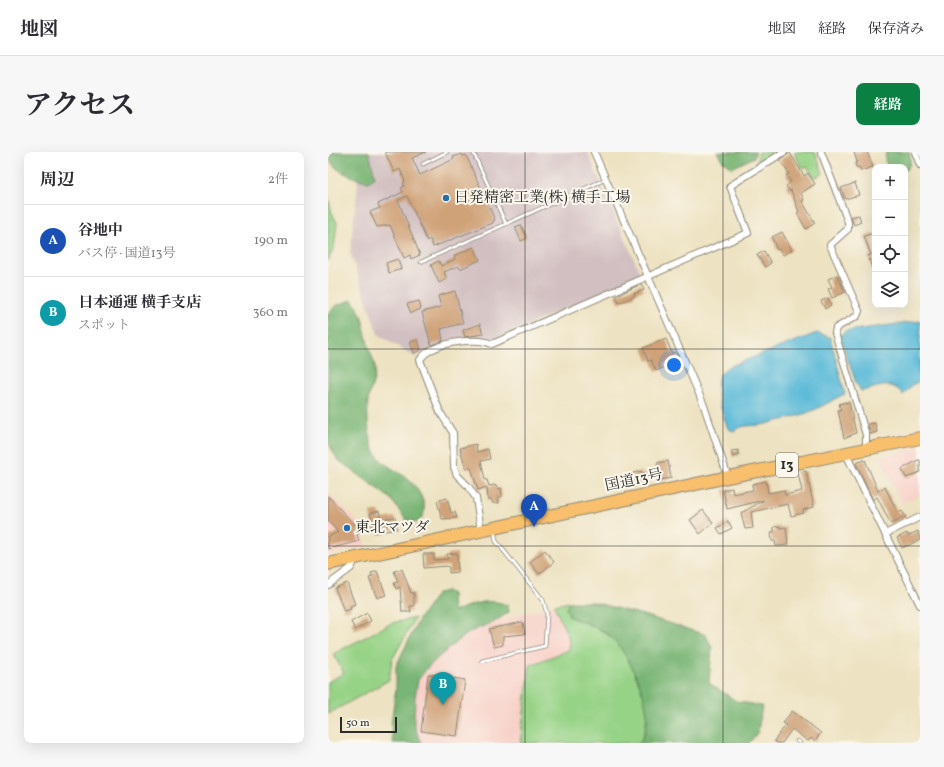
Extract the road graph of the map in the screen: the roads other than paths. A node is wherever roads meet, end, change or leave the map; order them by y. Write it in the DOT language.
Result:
graph roads {
  1 [pos="447,152"];
  2 [pos="473,152"];
  3 [pos="594,152"];
  4 [pos="784,152"];
  5 [pos="821,152"];
  6 [pos="915,152"];
  7 [pos="423,164"];
  8 [pos="920,165"];
  9 [pos="606,179"];
  10 [pos="506,224"];
  11 [pos="421,262"];
  12 [pos="648,276"];
  13 [pos="920,438"];
  14 [pos="866,449"];
  15 [pos="846,454"];
  16 [pos="728,477"];
  17 [pos="920,517"];
  18 [pos="494,528"];
  19 [pos="481,531"];
  20 [pos="885,534"];
  21 [pos="356,558"];
  22 [pos="328,564"];
  23 [pos="328,585"];
  24 [pos="920,605"];
  25 [pos="482,660"];
  1 -- 7 [label="lane"];
  2 -- 10 [label="lane"];
  3 -- 9 [label="street"];
  4 -- 12 [label="street"];
  5 -- 14 [label="street"];
  6 -- 8 [label="street"];
  9 -- 10 [label="lane"];
  9 -- 12 [label="street"];
  10 -- 11 [label="lane"];
  12 -- 16 [label="street"];
  12 -- 19 [label="street"];
  13 -- 14 [label="highway, 国道13号 / 13"];
  14 -- 15 [label="highway, 国道13号 / 13"];
  15 -- 16 [label="highway, 国道13号 / 13"];
  15 -- 20 [label="street"];
  16 -- 18 [label="highway, 国道13号 / 13"];
  17 -- 20 [label="street"];
  18 -- 19 [label="highway, 国道13号 / 13"];
  18 -- 25 [label="lane"];
  19 -- 21 [label="highway, 国道13号 / 13"];
  20 -- 24 [label="street"];
  21 -- 22 [label="highway, 13"];
  21 -- 23 [label="street"];
}
